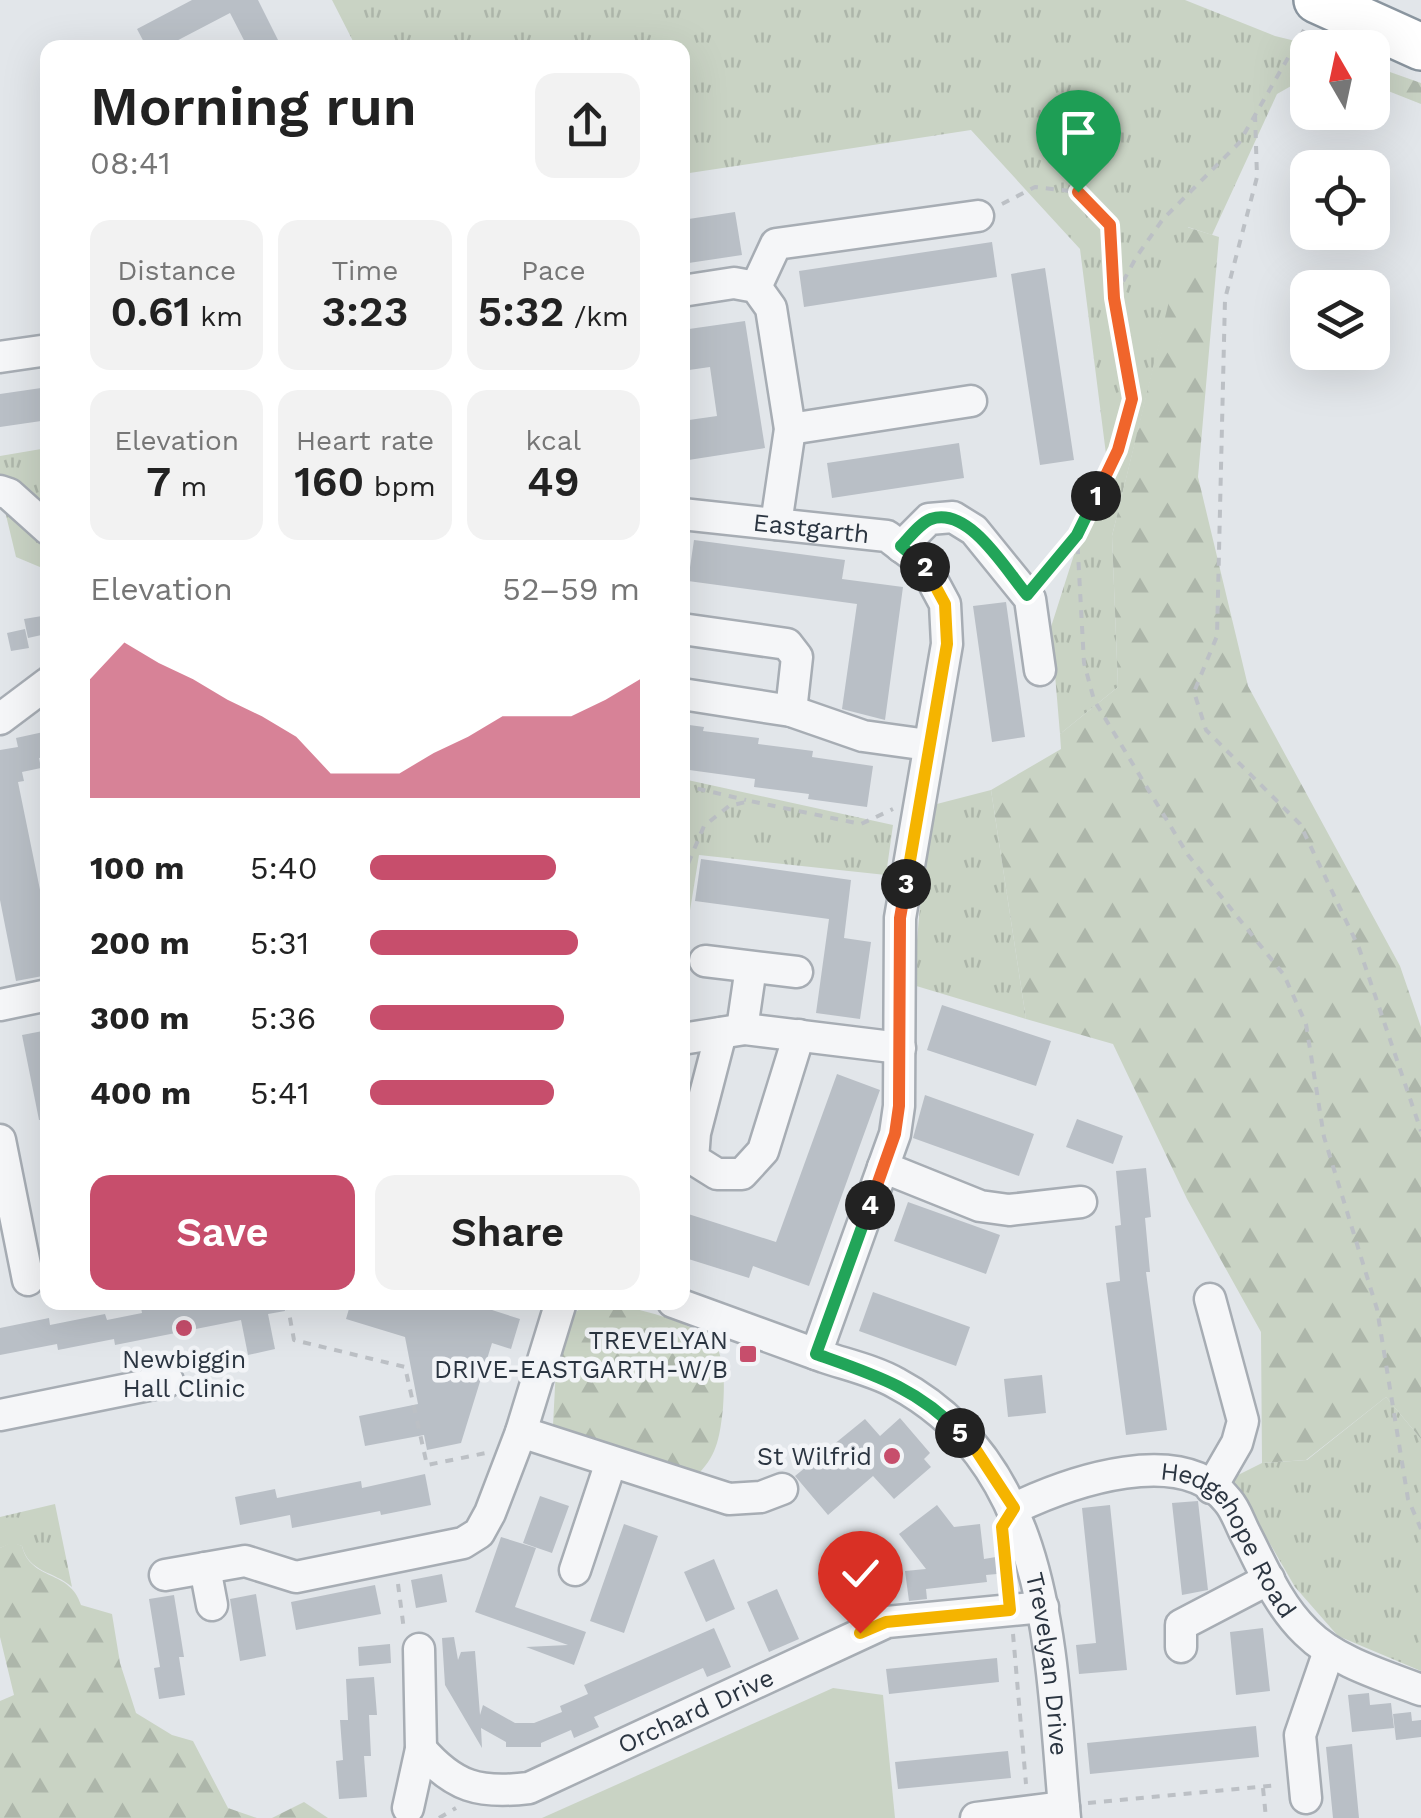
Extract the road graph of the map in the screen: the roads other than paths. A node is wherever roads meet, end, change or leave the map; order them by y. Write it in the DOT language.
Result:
graph roads {
  1 [pos="1360,0"];
  2 [pos="1312,12"];
  3 [pos="1421,28"];
  4 [pos="1421,47"];
  5 [pos="978,216"];
  6 [pos="756,288"];
  7 [pos="690,290"];
  8 [pos="40,351"];
  9 [pos="0,357"];
  10 [pos="971,401"];
  11 [pos="790,429"];
  12 [pos="0,491"];
  13 [pos="690,515"];
  14 [pos="40,522"];
  15 [pos="776,524"];
  16 [pos="901,546"];
  17 [pos="690,630"];
  18 [pos="1040,670"];
  19 [pos="40,689"];
  20 [pos="690,695"];
  21 [pos="791,710"];
  22 [pos="0,719"];
  23 [pos="928,745"];
  24 [pos="705,962"];
  25 [pos="751,966"];
  26 [pos="797,972"];
  27 [pos="40,997"];
  28 [pos="0,1004"];
  29 [pos="731,1031"];
  30 [pos="799,1035"];
  31 [pos="690,1038"];
  32 [pos="900,1048"];
  33 [pos="0,1140"];
  34 [pos="884,1167"];
  35 [pos="1081,1202"];
  36 [pos="25,1281"];
  37 [pos="1210,1298"];
  38 [pos="690,1308"];
  39 [pos="559,1310"];
  40 [pos="816,1354"];
  41 [pos="168,1381"];
  42 [pos="0,1415"];
  43 [pos="518,1440"];
  44 [pos="612,1462"];
  45 [pos="1211,1488"];
  46 [pos="782,1489"];
  47 [pos="1014,1508"];
  48 [pos="206,1568"];
  49 [pos="575,1570"];
  50 [pos="165,1576"];
  51 [pos="1269,1580"];
  52 [pos="212,1605"];
  53 [pos="1043,1607"];
  54 [pos="412,1641"];
  55 [pos="1181,1647"];
  56 [pos="1329,1651"];
  57 [pos="1421,1690"];
  58 [pos="421,1750"];
  59 [pos="1305,1790"];
  60 [pos="408,1808"];
  61 [pos="1064,1810"];
  62 [pos="976,1818"];
  1 -- 3 [label="highway"];
  2 -- 4 [label="highway"];
  5 -- 6 [label="street"];
  6 -- 7 [label="street"];
  6 -- 11 [label="street"];
  8 -- 9 [label="street"];
  10 -- 11 [label="street"];
  11 -- 15 [label="street"];
  12 -- 14 [label="street"];
  13 -- 15 [label="street, Eastgarth"];
  15 -- 16 [label="street, Eastgarth"];
  16 -- 18 [label="street"];
  16 -- 23 [label="street, Eastgarth"];
  17 -- 21 [label="street"];
  19 -- 22 [label="street"];
  20 -- 21 [label="street"];
  21 -- 23 [label="street"];
  23 -- 32 [label="street, Eastgarth"];
  24 -- 25 [label="street"];
  25 -- 26 [label="street"];
  25 -- 29 [label="street"];
  27 -- 28 [label="street"];
  29 -- 30 [label="street"];
  29 -- 30 [label="street"];
  29 -- 31 [label="street"];
  30 -- 32 [label="street"];
  32 -- 34 [label="street, Eastgarth"];
  33 -- 36 [label="street"];
  34 -- 35 [label="street"];
  34 -- 40 [label="street, Eastgarth"];
  37 -- 45 [label="street"];
  38 -- 40 [label="street, Trevelyan Drive"];
  39 -- 43 [label="street"];
  40 -- 47 [label="street, Trevelyan Drive"];
  41 -- 42 [label="street"];
  43 -- 44 [label="street"];
  43 -- 48 [label="street"];
  44 -- 46 [label="street"];
  44 -- 49 [label="street"];
  45 -- 47 [label="street, Hedgehope Road"];
  45 -- 51 [label="street, Hedgehope Road"];
  47 -- 53 [label="street, Trevelyan Drive"];
  48 -- 50 [label="street"];
  48 -- 52 [label="street"];
  51 -- 55 [label="street"];
  51 -- 56 [label="street, Hedgehope Road"];
  53 -- 58 [label="street, Orchard Drive"];
  53 -- 61 [label="street, Trevelyan Drive"];
  54 -- 58 [label="street"];
  56 -- 57 [label="street, Hedgehope Road"];
  56 -- 59 [label="street"];
  58 -- 60 [label="street"];
  61 -- 62 [label="street"];
}
